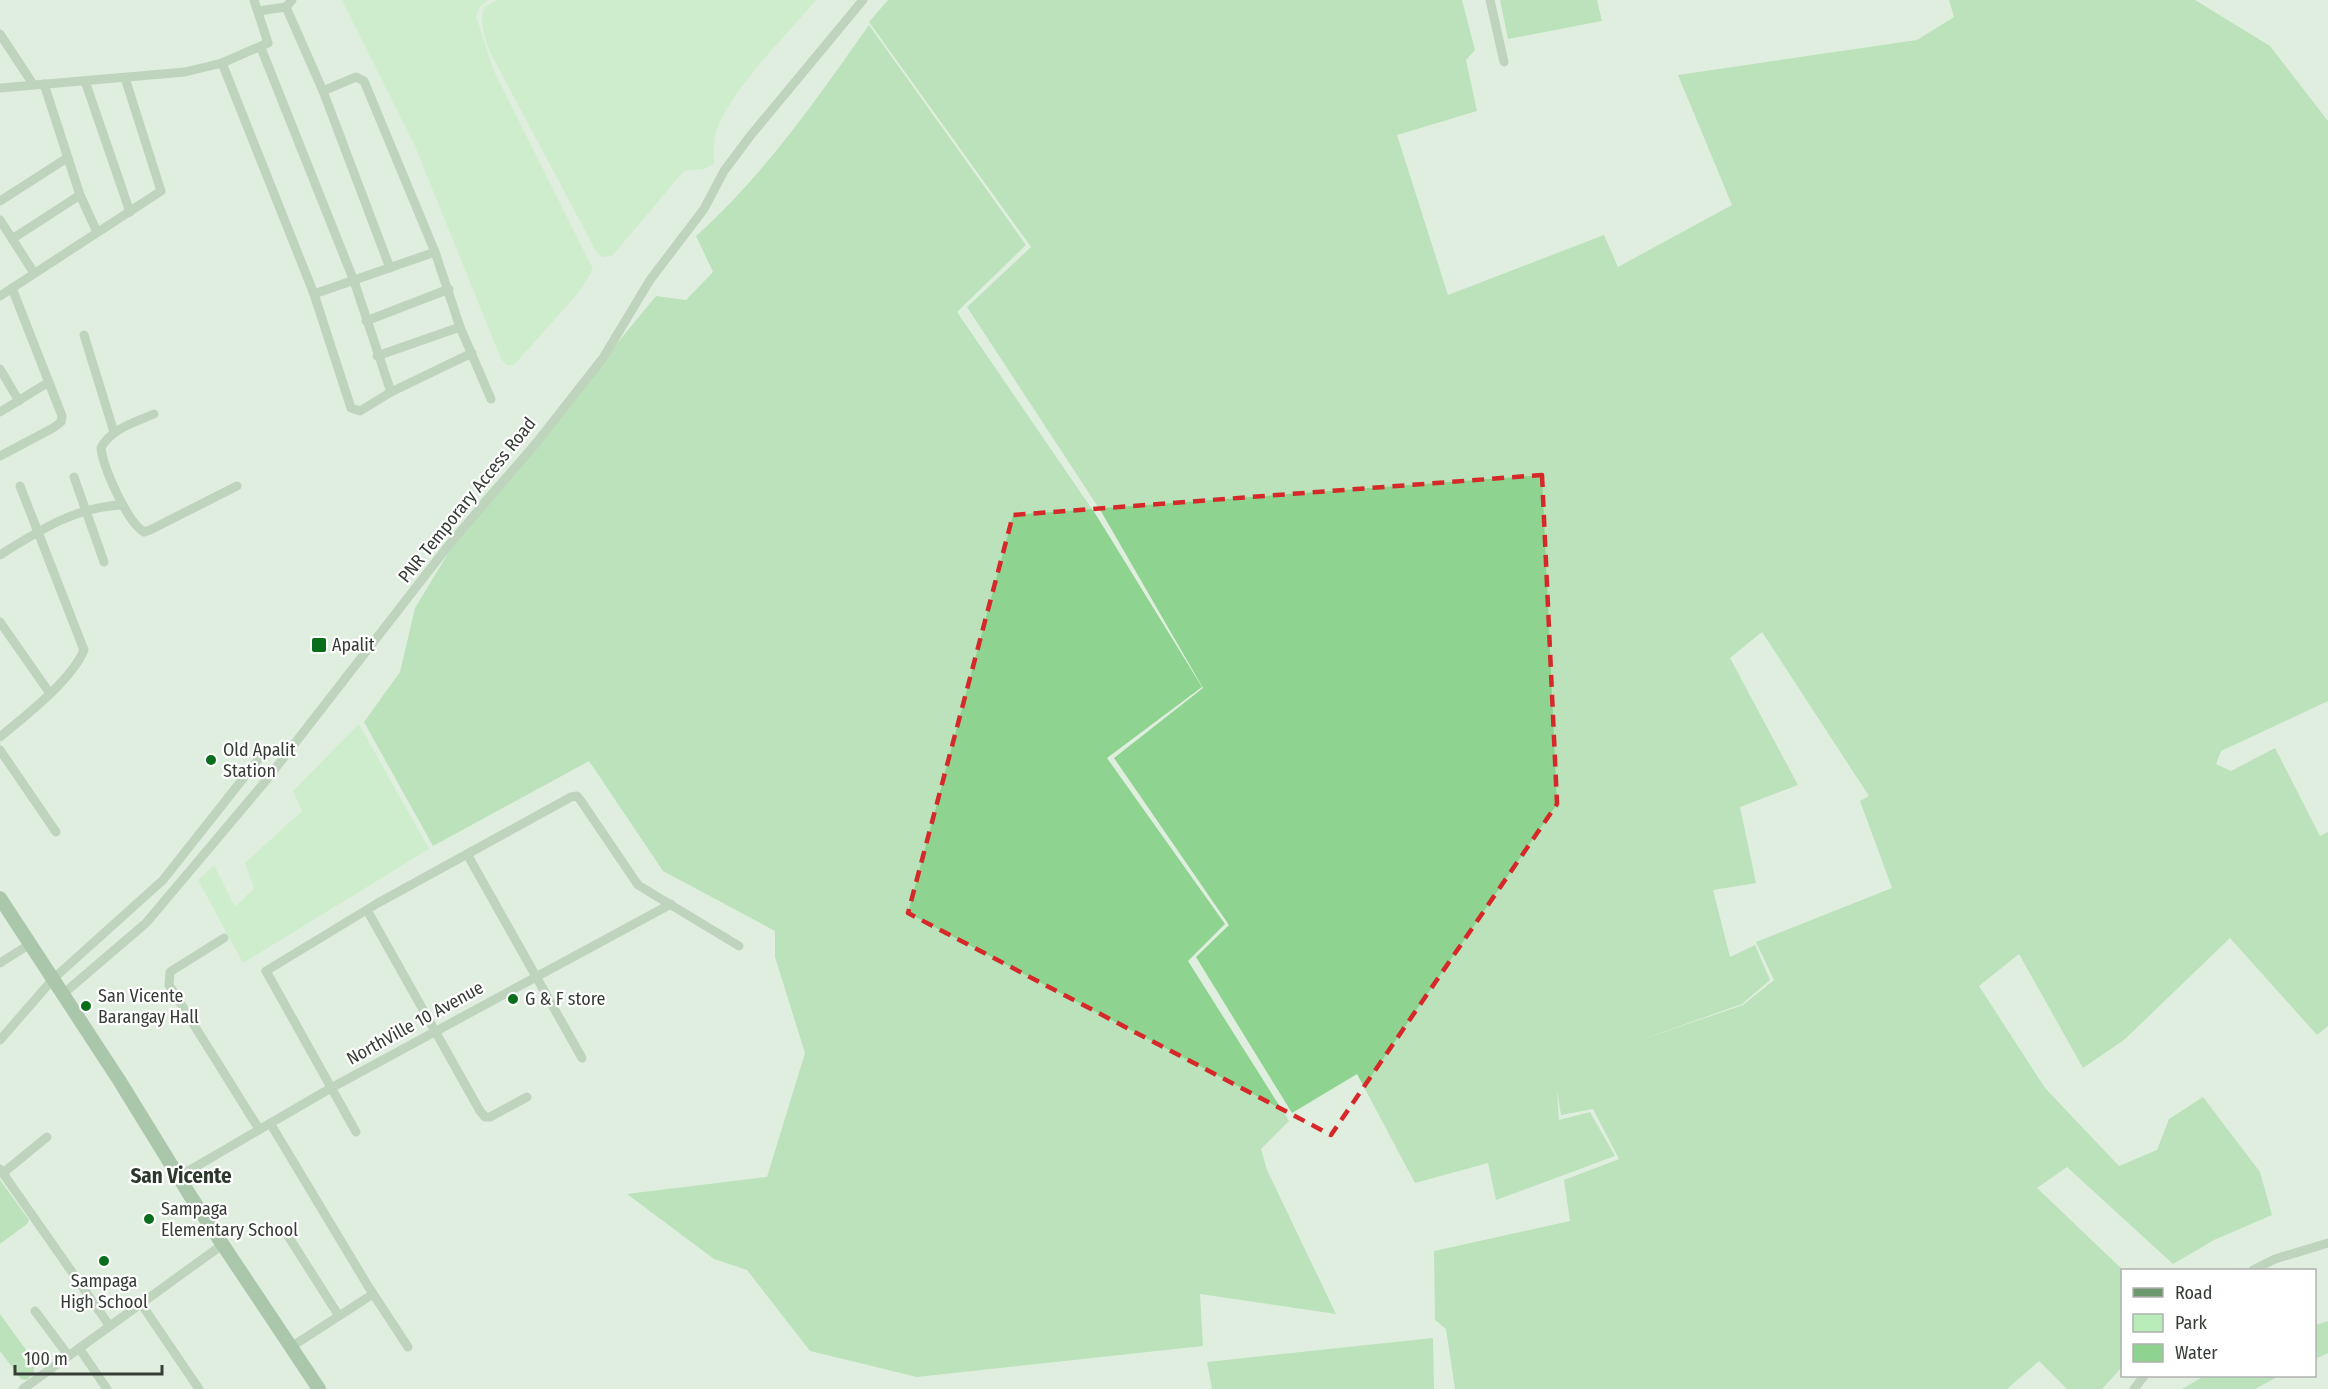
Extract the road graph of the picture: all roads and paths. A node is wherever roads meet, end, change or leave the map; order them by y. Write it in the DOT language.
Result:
graph roads {
  1 [pos="254,0"];
  2 [pos="863,0"];
  3 [pos="1491,0"];
  4 [pos="289,3"];
  5 [pos="258,11"];
  6 [pos="0,34"];
  7 [pos="261,48"];
  8 [pos="1504,62"];
  9 [pos="222,63"];
  10 [pos="125,78"];
  11 [pos="85,81"];
  12 [pos="33,84"];
  13 [pos="44,84"];
  14 [pos="0,88"];
  15 [pos="323,91"];
  16 [pos="67,158"];
  17 [pos="80,195"];
  18 [pos="0,201"];
  19 [pos="130,212"];
  20 [pos="0,220"];
  21 [pos="98,232"];
  22 [pos="12,239"];
  23 [pos="435,252"];
  24 [pos="390,268"];
  25 [pos="34,273"];
  26 [pos="354,281"];
  27 [pos="449,289"];
  28 [pos="4,291"];
  29 [pos="314,294"];
  30 [pos="366,321"];
  31 [pos="460,327"];
  32 [pos="84,335"];
  33 [pos="472,353"];
  34 [pos="377,356"];
  35 [pos="0,369"];
  36 [pos="49,382"];
  37 [pos="391,392"];
  38 [pos="490,399"];
  39 [pos="19,401"];
  40 [pos="0,412"];
  41 [pos="154,414"];
  42 [pos="114,432"];
  43 [pos="0,456"];
  44 [pos="74,477"];
  45 [pos="20,486"];
  46 [pos="237,486"];
  47 [pos="123,505"];
  48 [pos="87,510"];
  49 [pos="39,531"];
  50 [pos="0,555"];
  51 [pos="105,562"];
  52 [pos="0,622"];
  53 [pos="49,692"];
  54 [pos="0,737"];
  55 [pos="0,750"];
  56 [pos="264,752"];
  57 [pos="57,832"];
  58 [pos="467,854"];
  59 [pos="0,898"];
  60 [pos="671,904"];
  61 [pos="367,910"];
  62 [pos="224,938"];
  63 [pos="30,944"];
  64 [pos="739,946"];
  65 [pos="0,963"];
  66 [pos="536,976"];
  67 [pos="53,979"];
  68 [pos="63,994"];
  69 [pos="436,1030"];
  70 [pos="0,1040"];
  71 [pos="582,1058"];
  72 [pos="331,1088"];
  73 [pos="526,1097"];
  74 [pos="270,1123"];
  75 [pos="259,1129"];
  76 [pos="356,1132"];
  77 [pos="47,1137"];
  78 [pos="2,1171"];
  79 [pos="178,1177"];
  80 [pos="288,1236"];
  81 [pos="2328,1243"];
  82 [pos="222,1245"];
  83 [pos="2255,1269"];
  84 [pos="374,1294"];
  85 [pos="142,1305"];
  86 [pos="35,1311"];
  87 [pos="339,1316"];
  88 [pos="109,1325"];
  89 [pos="291,1347"];
  90 [pos="408,1347"];
  91 [pos="79,1348"];
  92 [pos="68,1355"];
  93 [pos="2143,1377"];
  94 [pos="23,1389"];
  95 [pos="107,1389"];
  96 [pos="199,1389"];
  97 [pos="319,1389"];
  98 [pos="2134,1389"];
  1 -- 5 [label="street"];
  2 -- 68 [label="street, PNR Temporary Access Road"];
  3 -- 8 [label="street"];
  4 -- 5 [label="street"];
  4 -- 15 [label="street"];
  5 -- 7 [label="street"];
  6 -- 12 [label="street"];
  7 -- 9 [label="street"];
  7 -- 26 [label="street"];
  9 -- 10 [label="street"];
  9 -- 29 [label="street"];
  10 -- 11 [label="street"];
  10 -- 19 [label="street"];
  11 -- 13 [label="street"];
  11 -- 19 [label="street"];
  12 -- 13 [label="street"];
  12 -- 14 [label="street"];
  13 -- 16 [label="street"];
  15 -- 23 [label="street"];
  15 -- 24 [label="street"];
  16 -- 17 [label="street"];
  16 -- 18 [label="street"];
  17 -- 21 [label="street"];
  17 -- 22 [label="street"];
  19 -- 21 [label="street"];
  20 -- 22 [label="street"];
  21 -- 25 [label="street"];
  22 -- 25 [label="street"];
  23 -- 24 [label="street"];
  23 -- 27 [label="street"];
  24 -- 26 [label="street"];
  25 -- 28 [label="street"];
  26 -- 29 [label="street"];
  26 -- 30 [label="street"];
  27 -- 30 [label="street"];
  27 -- 31 [label="street"];
  28 -- 36 [label="street"];
  29 -- 37 [label="street"];
  30 -- 34 [label="street"];
  31 -- 33 [label="street"];
  31 -- 34 [label="street"];
  32 -- 42 [label="street"];
  33 -- 37 [label="street"];
  33 -- 38 [label="street"];
  34 -- 37 [label="street"];
  35 -- 39 [label="street"];
  36 -- 39 [label="street"];
  36 -- 43 [label="street"];
  39 -- 40 [label="street"];
  41 -- 42 [label="street"];
  42 -- 47 [label="street"];
  44 -- 48 [label="street"];
  45 -- 49 [label="street"];
  46 -- 47 [label="street"];
  47 -- 48 [label="street"];
  48 -- 49 [label="street"];
  48 -- 51 [label="street"];
  49 -- 50 [label="street"];
  49 -- 53 [label="street"];
  52 -- 53 [label="street"];
  53 -- 54 [label="street"];
  55 -- 57 [label="street"];
  56 -- 67 [label="street"];
  58 -- 60 [label="street"];
  58 -- 61 [label="street"];
  58 -- 66 [label="street"];
  59 -- 63 [label="main road"];
  60 -- 64 [label="street"];
  60 -- 66 [label="street, NorthVille 10 Avenue"];
  61 -- 69 [label="street"];
  61 -- 72 [label="street"];
  62 -- 75 [label="street"];
  63 -- 65 [label="street"];
  63 -- 67 [label="main road"];
  66 -- 69 [label="street, NorthVille 10 Avenue"];
  66 -- 71 [label="street"];
  67 -- 68 [label="main road"];
  67 -- 70 [label="street"];
  68 -- 79 [label="main road"];
  69 -- 72 [label="street, NorthVille 10 Avenue"];
  69 -- 73 [label="street"];
  72 -- 74 [label="street, NorthVille 10 Avenue"];
  72 -- 76 [label="street"];
  74 -- 75 [label="street, NorthVille 10 Avenue"];
  74 -- 84 [label="street"];
  75 -- 79 [label="street, NorthVille 10 Avenue"];
  77 -- 78 [label="street"];
  78 -- 88 [label="street"];
  79 -- 82 [label="main road"];
  80 -- 87 [label="street"];
  81 -- 83 [label="street"];
  82 -- 85 [label="street"];
  82 -- 89 [label="main road"];
  84 -- 87 [label="street"];
  84 -- 90 [label="street"];
  85 -- 88 [label="street"];
  85 -- 96 [label="street"];
  86 -- 92 [label="street"];
  87 -- 89 [label="street"];
  88 -- 91 [label="street"];
  89 -- 97 [label="main road"];
  91 -- 92 [label="street"];
  91 -- 95 [label="street"];
  92 -- 94 [label="street"];
  93 -- 98 [label="street"];
}
